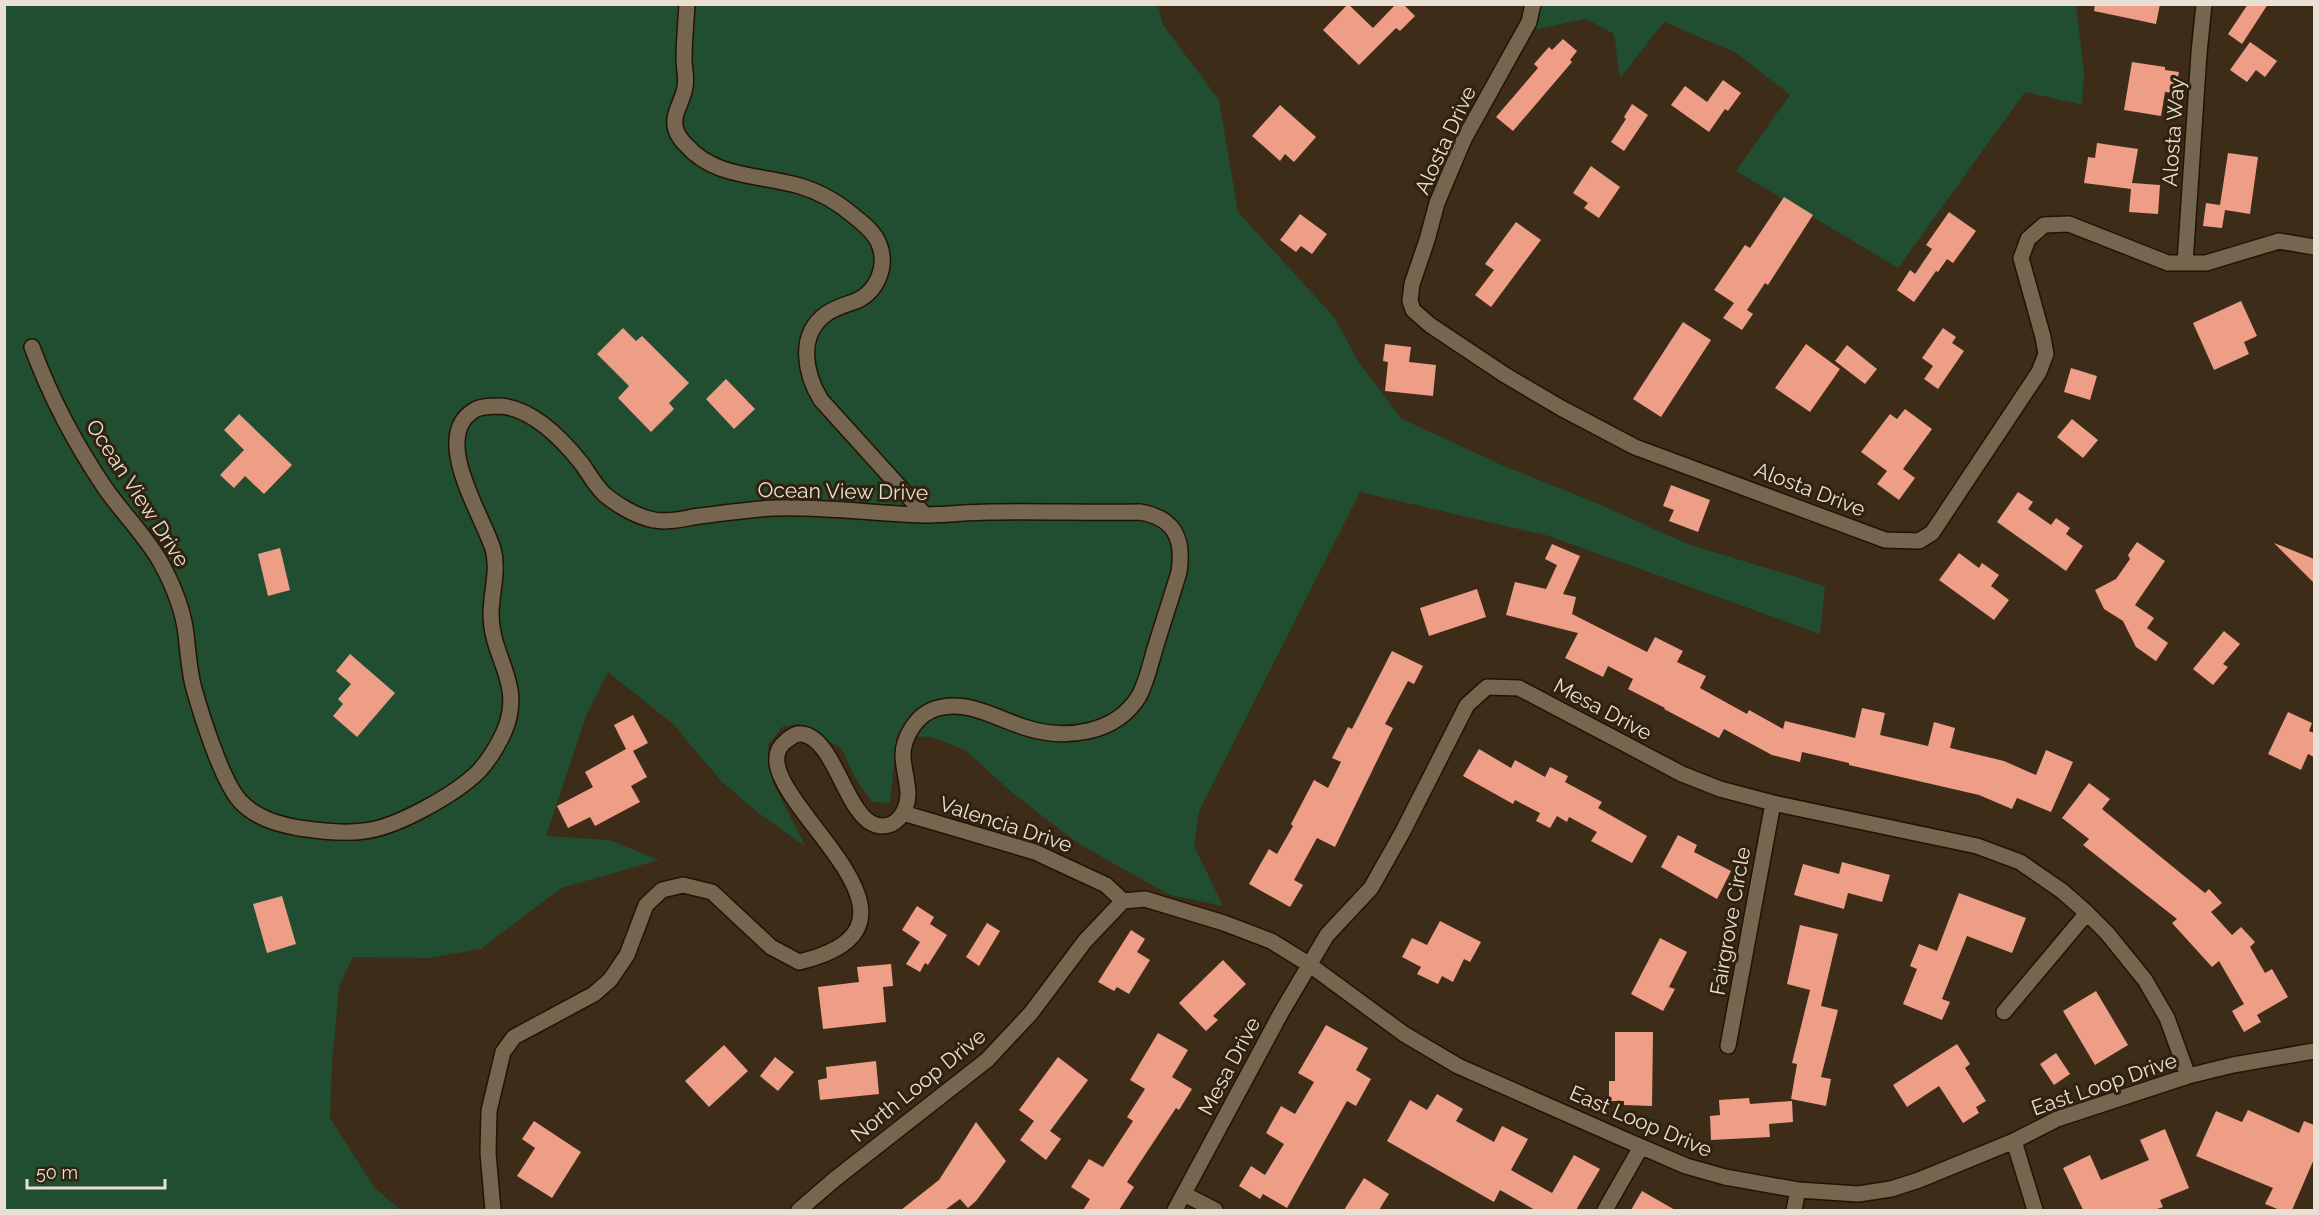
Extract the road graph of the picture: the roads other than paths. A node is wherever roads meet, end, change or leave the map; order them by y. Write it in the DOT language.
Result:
graph roads {
  1 [pos="687,4"];
  2 [pos="1533,4"];
  3 [pos="2204,4"];
  4 [pos="2314,247"];
  5 [pos="2185,263"];
  6 [pos="32,347"];
  7 [pos="925,515"];
  8 [pos="1773,803"];
  9 [pos="903,813"];
  10 [pos="1123,901"];
  11 [pos="2087,913"];
  12 [pos="1310,965"];
  13 [pos="2004,1011"];
  14 [pos="1728,1046"];
  15 [pos="2314,1051"];
  16 [pos="2188,1076"];
  17 [pos="2014,1141"];
  18 [pos="1641,1147"];
  19 [pos="1798,1190"];
  20 [pos="1184,1194"];
  21 [pos="493,1210"];
  22 [pos="799,1210"];
  23 [pos="1174,1210"];
  24 [pos="1215,1210"];
  25 [pos="1605,1210"];
  26 [pos="1794,1210"];
  27 [pos="2035,1210"];
  1 -- 7 [label="street"];
  2 -- 5 [label="street, Alosta Drive"];
  3 -- 5 [label="street, Alosta Way"];
  4 -- 5 [label="street, Alosta Drive"];
  6 -- 7 [label="street, Ocean View Drive"];
  7 -- 9 [label="street, Ocean View Drive"];
  8 -- 11 [label="street, Mesa Drive"];
  8 -- 12 [label="street, Mesa Drive"];
  8 -- 14 [label="street, Fairgrove Circle"];
  9 -- 10 [label="street, Valencia Drive"];
  9 -- 21 [label="street"];
  10 -- 12 [label="street, East Loop Drive"];
  10 -- 22 [label="street, North Loop Drive"];
  11 -- 13 [label="street"];
  11 -- 16 [label="street, Mesa Drive"];
  12 -- 18 [label="street, East Loop Drive"];
  12 -- 20 [label="street, Mesa Drive"];
  15 -- 16 [label="street, East Loop Drive"];
  16 -- 17 [label="street, East Loop Drive"];
  17 -- 19 [label="street, East Loop Drive"];
  17 -- 27 [label="street"];
  18 -- 19 [label="street, East Loop Drive"];
  18 -- 25 [label="street"];
  19 -- 26 [label="street"];
  20 -- 23 [label="street, Mesa Drive"];
  20 -- 24 [label="street"];
}
